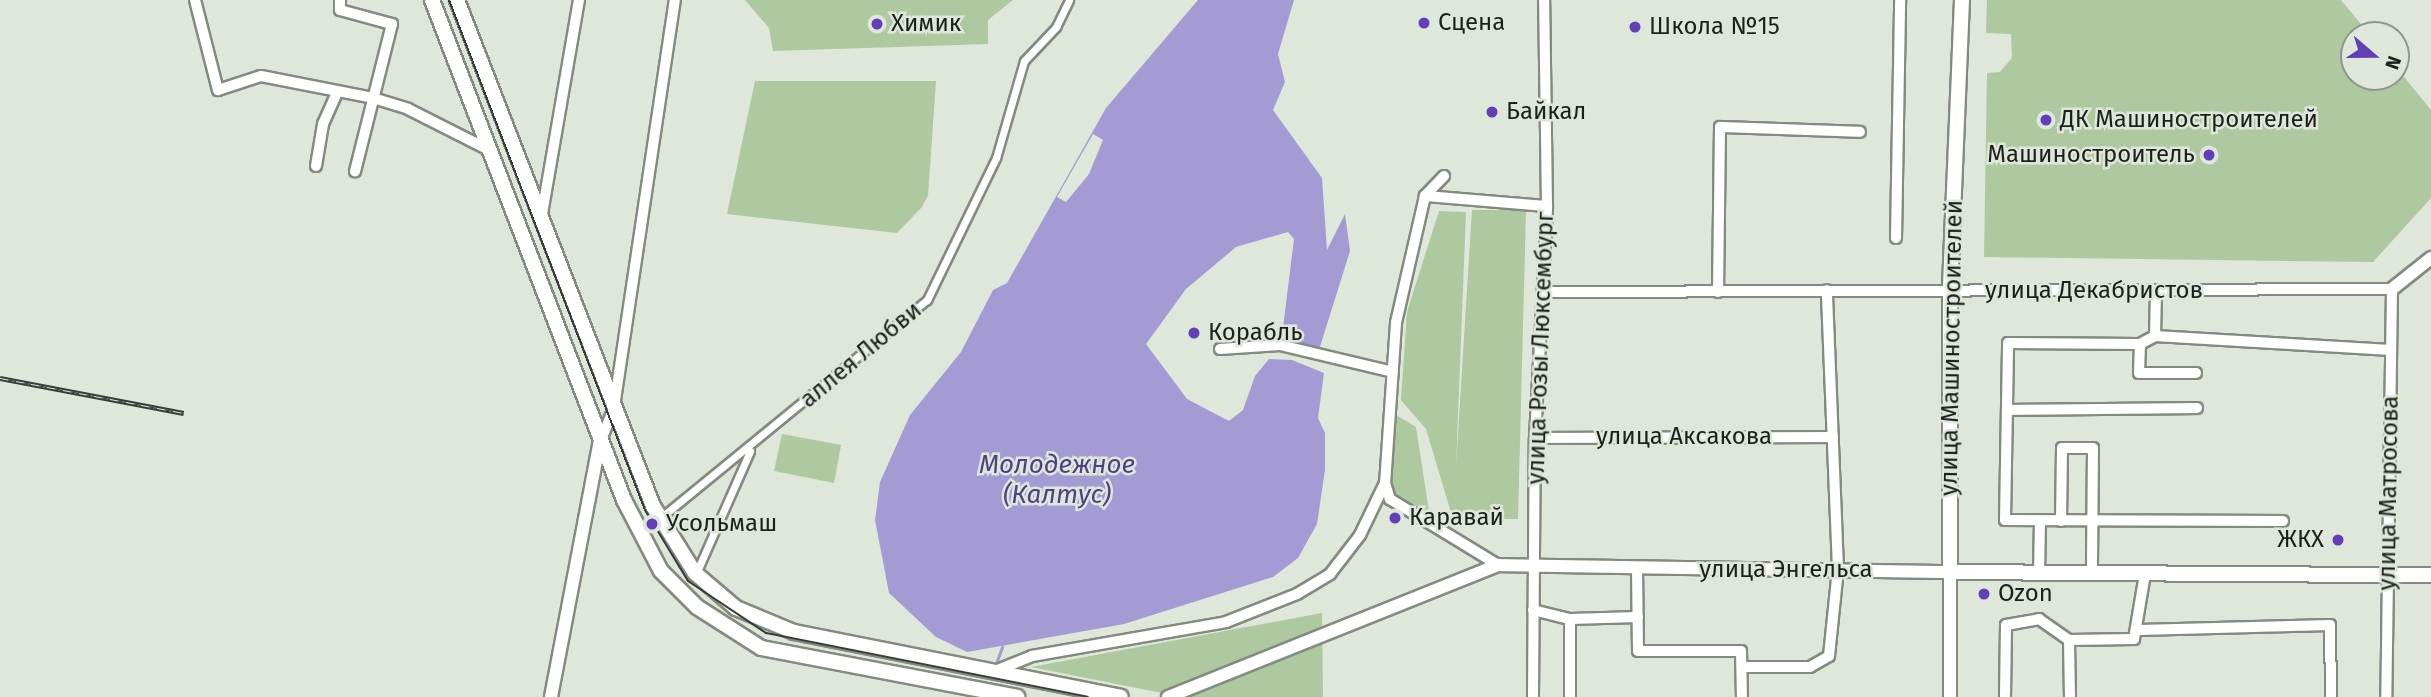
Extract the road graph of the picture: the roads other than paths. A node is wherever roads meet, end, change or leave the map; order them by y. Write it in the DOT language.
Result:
graph roads {
  1 [pos="195,0"];
  2 [pos="340,0"];
  3 [pos="432,0"];
  4 [pos="457,0"];
  5 [pos="579,0"];
  6 [pos="675,0"];
  7 [pos="1069,0"];
  8 [pos="1544,0"];
  9 [pos="1900,0"];
  10 [pos="1962,0"];
  11 [pos="337,93"];
  12 [pos="373,98"];
  13 [pos="1860,132"];
  14 [pos="489,150"];
  15 [pos="316,166"];
  16 [pos="355,171"];
  17 [pos="1444,176"];
  18 [pos="1425,196"];
  19 [pos="1547,206"];
  20 [pos="542,214"];
  21 [pos="1896,238"];
  22 [pos="2431,258"];
  23 [pos="2392,289"];
  24 [pos="1827,290"];
  25 [pos="1950,291"];
  26 [pos="2156,291"];
  27 [pos="1544,292"];
  28 [pos="1718,292"];
  29 [pos="2155,335"];
  30 [pos="2140,344"];
  31 [pos="1220,349"];
  32 [pos="2391,350"];
  33 [pos="1393,372"];
  34 [pos="2196,373"];
  35 [pos="614,407"];
  36 [pos="2197,408"];
  37 [pos="2007,410"];
  38 [pos="1833,437"];
  39 [pos="1535,438"];
  40 [pos="600,440"];
  41 [pos="752,447"];
  42 [pos="1385,483"];
  43 [pos="664,515"];
  44 [pos="2040,520"];
  45 [pos="2061,520"];
  46 [pos="2092,520"];
  47 [pos="2283,521"];
  48 [pos="1498,565"];
  49 [pos="1533,568"];
  50 [pos="698,569"];
  51 [pos="1637,569"];
  52 [pos="1838,569"];
  53 [pos="1950,572"];
  54 [pos="2039,573"];
  55 [pos="2092,573"];
  56 [pos="2145,574"];
  57 [pos="2389,574"];
  58 [pos="2431,575"];
  59 [pos="1533,610"];
  60 [pos="1638,617"];
  61 [pos="1570,619"];
  62 [pos="2138,630"];
  63 [pos="2069,640"];
  64 [pos="1742,667"];
  65 [pos="1000,669"];
  66 [pos="551,697"];
  67 [pos="1017,697"];
  68 [pos="1121,697"];
  69 [pos="1168,697"];
  70 [pos="1533,697"];
  71 [pos="1570,697"];
  72 [pos="1742,697"];
  73 [pos="1950,697"];
  74 [pos="2005,697"];
  75 [pos="2070,697"];
  76 [pos="2331,697"];
  77 [pos="2386,697"];
  1 -- 11 [label="street"];
  2 -- 12 [label="street"];
  3 -- 14 [label="main road"];
  4 -- 20 [label="main road"];
  5 -- 20 [label="street"];
  6 -- 35 [label="street"];
  7 -- 41 [label="street, аллея Любви"];
  8 -- 19 [label="street, улица Розы Люксембург"];
  9 -- 21 [label="street"];
  10 -- 25 [label="main road, улица Машиностроителей"];
  11 -- 12 [label="street"];
  11 -- 15 [label="street"];
  12 -- 14 [label="street"];
  12 -- 16 [label="street"];
  13 -- 28 [label="street"];
  14 -- 40 [label="main road"];
  17 -- 18 [label="street"];
  18 -- 19 [label="street"];
  18 -- 33 [label="street"];
  19 -- 27 [label="street, улица Розы Люксембург"];
  20 -- 35 [label="main road"];
  22 -- 23 [label="street"];
  23 -- 26 [label="street, улица Декабристов"];
  23 -- 32 [label="street, улица Матросова"];
  24 -- 25 [label="street, улица Декабристов"];
  24 -- 28 [label="street, улица Декабристов"];
  24 -- 38 [label="street"];
  25 -- 26 [label="street, улица Декабристов"];
  25 -- 53 [label="main road, улица Машиностроителей"];
  26 -- 29 [label="street"];
  27 -- 28 [label="street, улица Декабристов"];
  27 -- 39 [label="street, улица Розы Люксембург"];
  29 -- 30 [label="street"];
  29 -- 32 [label="street"];
  30 -- 34 [label="street"];
  30 -- 37 [label="street"];
  31 -- 33 [label="street"];
  32 -- 57 [label="street, улица Матросова"];
  33 -- 42 [label="street"];
  35 -- 40 [label="street"];
  35 -- 65 [label="main road"];
  36 -- 37 [label="street"];
  37 -- 44 [label="street"];
  38 -- 39 [label="street, улица Аксакова"];
  38 -- 52 [label="street"];
  39 -- 49 [label="street, улица Розы Люксембург"];
  40 -- 66 [label="street"];
  40 -- 67 [label="main road"];
  41 -- 43 [label="street, аллея Любви"];
  41 -- 50 [label="street"];
  42 -- 48 [label="street"];
  42 -- 65 [label="street"];
  44 -- 45 [label="street"];
  44 -- 54 [label="street"];
  45 -- 46 [label="street"];
  45 -- 46 [label="street"];
  46 -- 47 [label="street"];
  46 -- 55 [label="street"];
  48 -- 49 [label="street, улица Энгельса"];
  48 -- 69 [label="street, улица Энгельса"];
  49 -- 51 [label="street, улица Энгельса"];
  49 -- 59 [label="street, улица Розы Люксембург"];
  51 -- 52 [label="street, улица Энгельса"];
  51 -- 60 [label="street"];
  52 -- 53 [label="street, улица Энгельса"];
  52 -- 64 [label="street"];
  53 -- 54 [label="main road, улица Энгельса"];
  53 -- 73 [label="street, улица Машиностроителей"];
  54 -- 55 [label="main road, улица Энгельса"];
  55 -- 56 [label="main road, улица Энгельса"];
  56 -- 57 [label="main road, улица Энгельса"];
  56 -- 62 [label="street"];
  57 -- 58 [label="main road, улица Энгельса"];
  57 -- 77 [label="street, улица Матросова"];
  59 -- 61 [label="street"];
  59 -- 70 [label="street, улица Розы Люксембург"];
  60 -- 61 [label="street"];
  60 -- 64 [label="street"];
  61 -- 71 [label="street"];
  62 -- 63 [label="street"];
  62 -- 76 [label="street"];
  63 -- 74 [label="street"];
  63 -- 75 [label="street"];
  64 -- 72 [label="street"];
  65 -- 68 [label="main road"];
}
